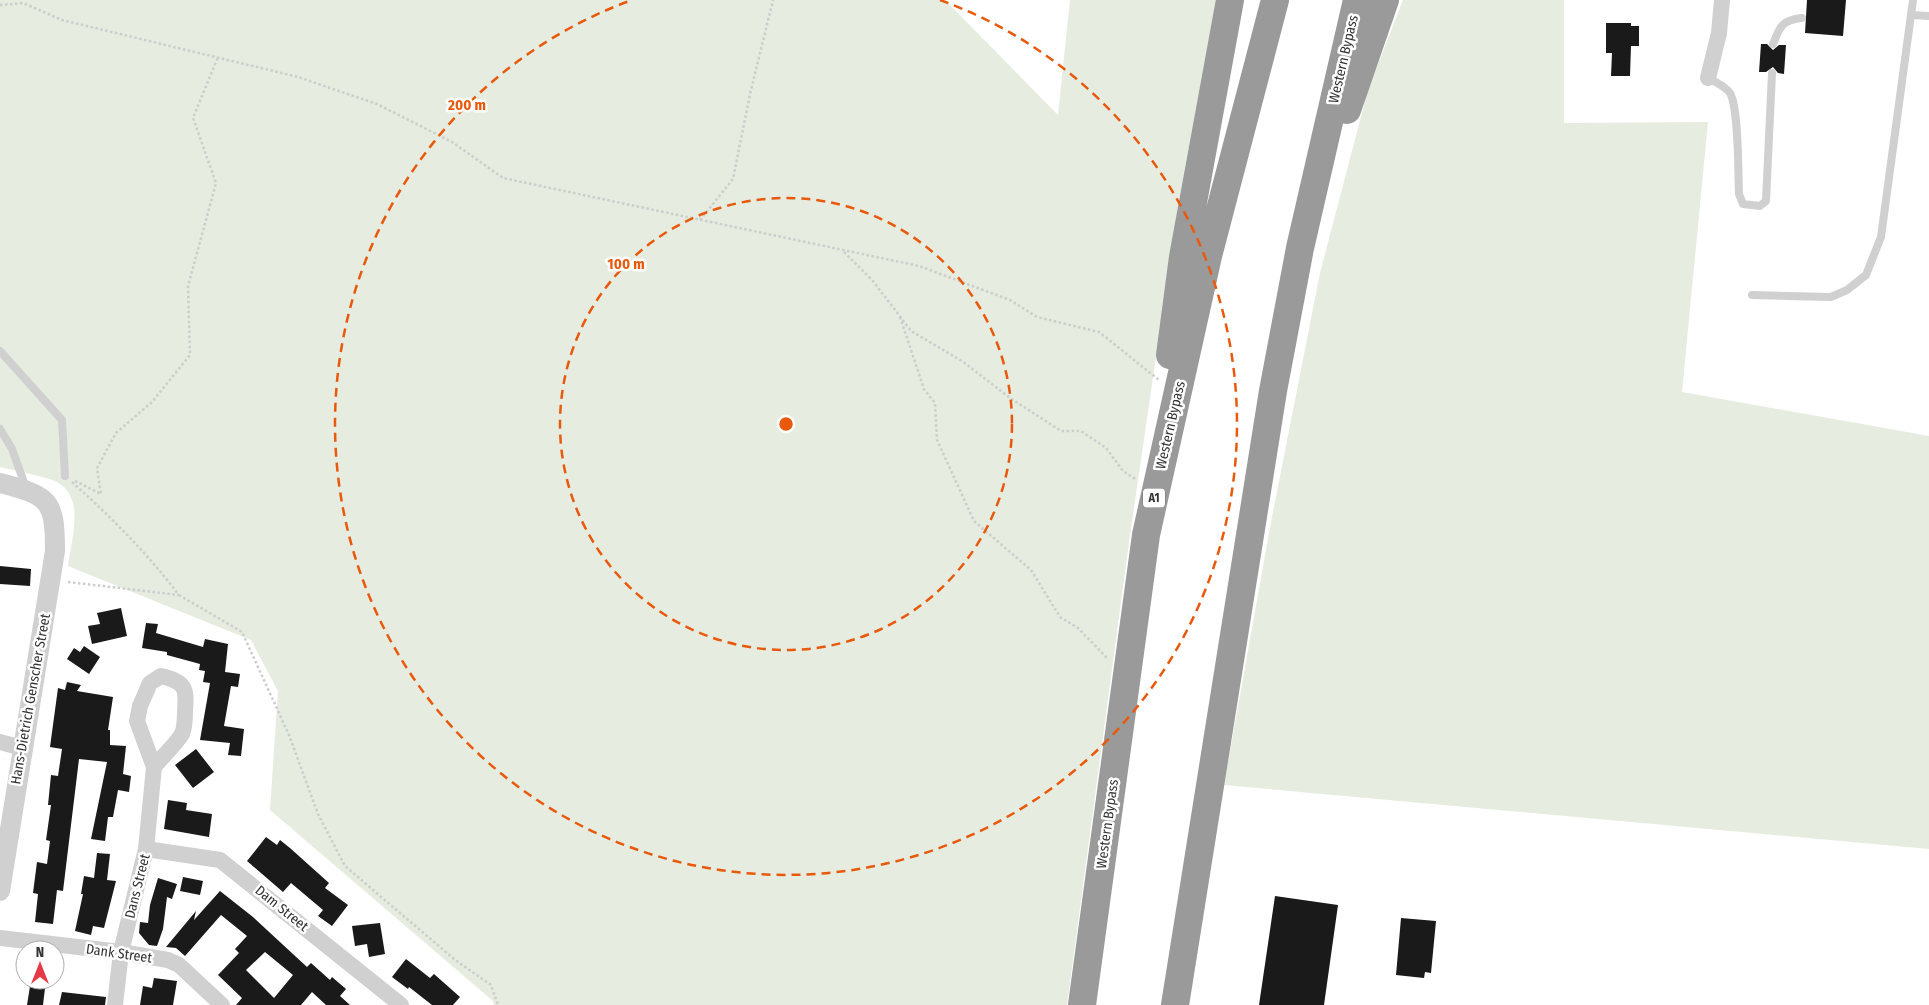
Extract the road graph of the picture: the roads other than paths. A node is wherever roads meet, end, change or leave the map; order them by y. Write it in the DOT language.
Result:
graph roads {
  1 [pos="1230,0"];
  2 [pos="1275,0"];
  3 [pos="1357,0"];
  4 [pos="1385,0"];
  5 [pos="1722,0"];
  6 [pos="1913,0"];
  7 [pos="1911,15"];
  8 [pos="1929,16"];
  9 [pos="1802,18"];
  10 [pos="1773,44"];
  11 [pos="1772,73"];
  12 [pos="1708,78"];
  13 [pos="1300,248"];
  14 [pos="1752,295"];
  15 [pos="0,351"];
  16 [pos="0,428"];
  17 [pos="65,476"];
  18 [pos="0,484"];
  19 [pos="27,490"];
  20 [pos="1146,535"];
  21 [pos="0,742"];
  22 [pos="22,748"];
  23 [pos="154,767"];
  24 [pos="146,849"];
  25 [pos="0,891"];
  26 [pos="0,938"];
  27 [pos="121,952"];
  28 [pos="115,1005"];
  29 [pos="222,1005"];
  30 [pos="401,1005"];
  31 [pos="1082,1005"];
  32 [pos="1175,1005"];
  1 -- 20 [label="highway"];
  2 -- 20 [label="highway, Western Bypass / A1"];
  3 -- 13 [label="highway, Western Bypass"];
  4 -- 13 [label="highway"];
  5 -- 12 [label="street"];
  6 -- 7 [label="lane"];
  7 -- 8 [label="lane"];
  7 -- 14 [label="lane"];
  9 -- 10 [label="lane"];
  11 -- 12 [label="lane"];
  13 -- 32 [label="highway, Western Bypass"];
  15 -- 17 [label="lane"];
  16 -- 19 [label="lane"];
  18 -- 19 [label="street"];
  19 -- 22 [label="street, Hans-Dietrich Genscher Street"];
  20 -- 31 [label="highway, Western Bypass / A1"];
  21 -- 22 [label="street"];
  22 -- 25 [label="street, Hans-Dietrich Genscher Street"];
  23 -- 23 [label="street, Dans Street"];
  23 -- 24 [label="street, Dans Street"];
  24 -- 27 [label="street, Dans Street"];
  24 -- 30 [label="street, Dam Street"];
  26 -- 27 [label="street, Dank Street"];
  27 -- 28 [label="street, Dans Street"];
  27 -- 29 [label="street, Dank Street"];
}
